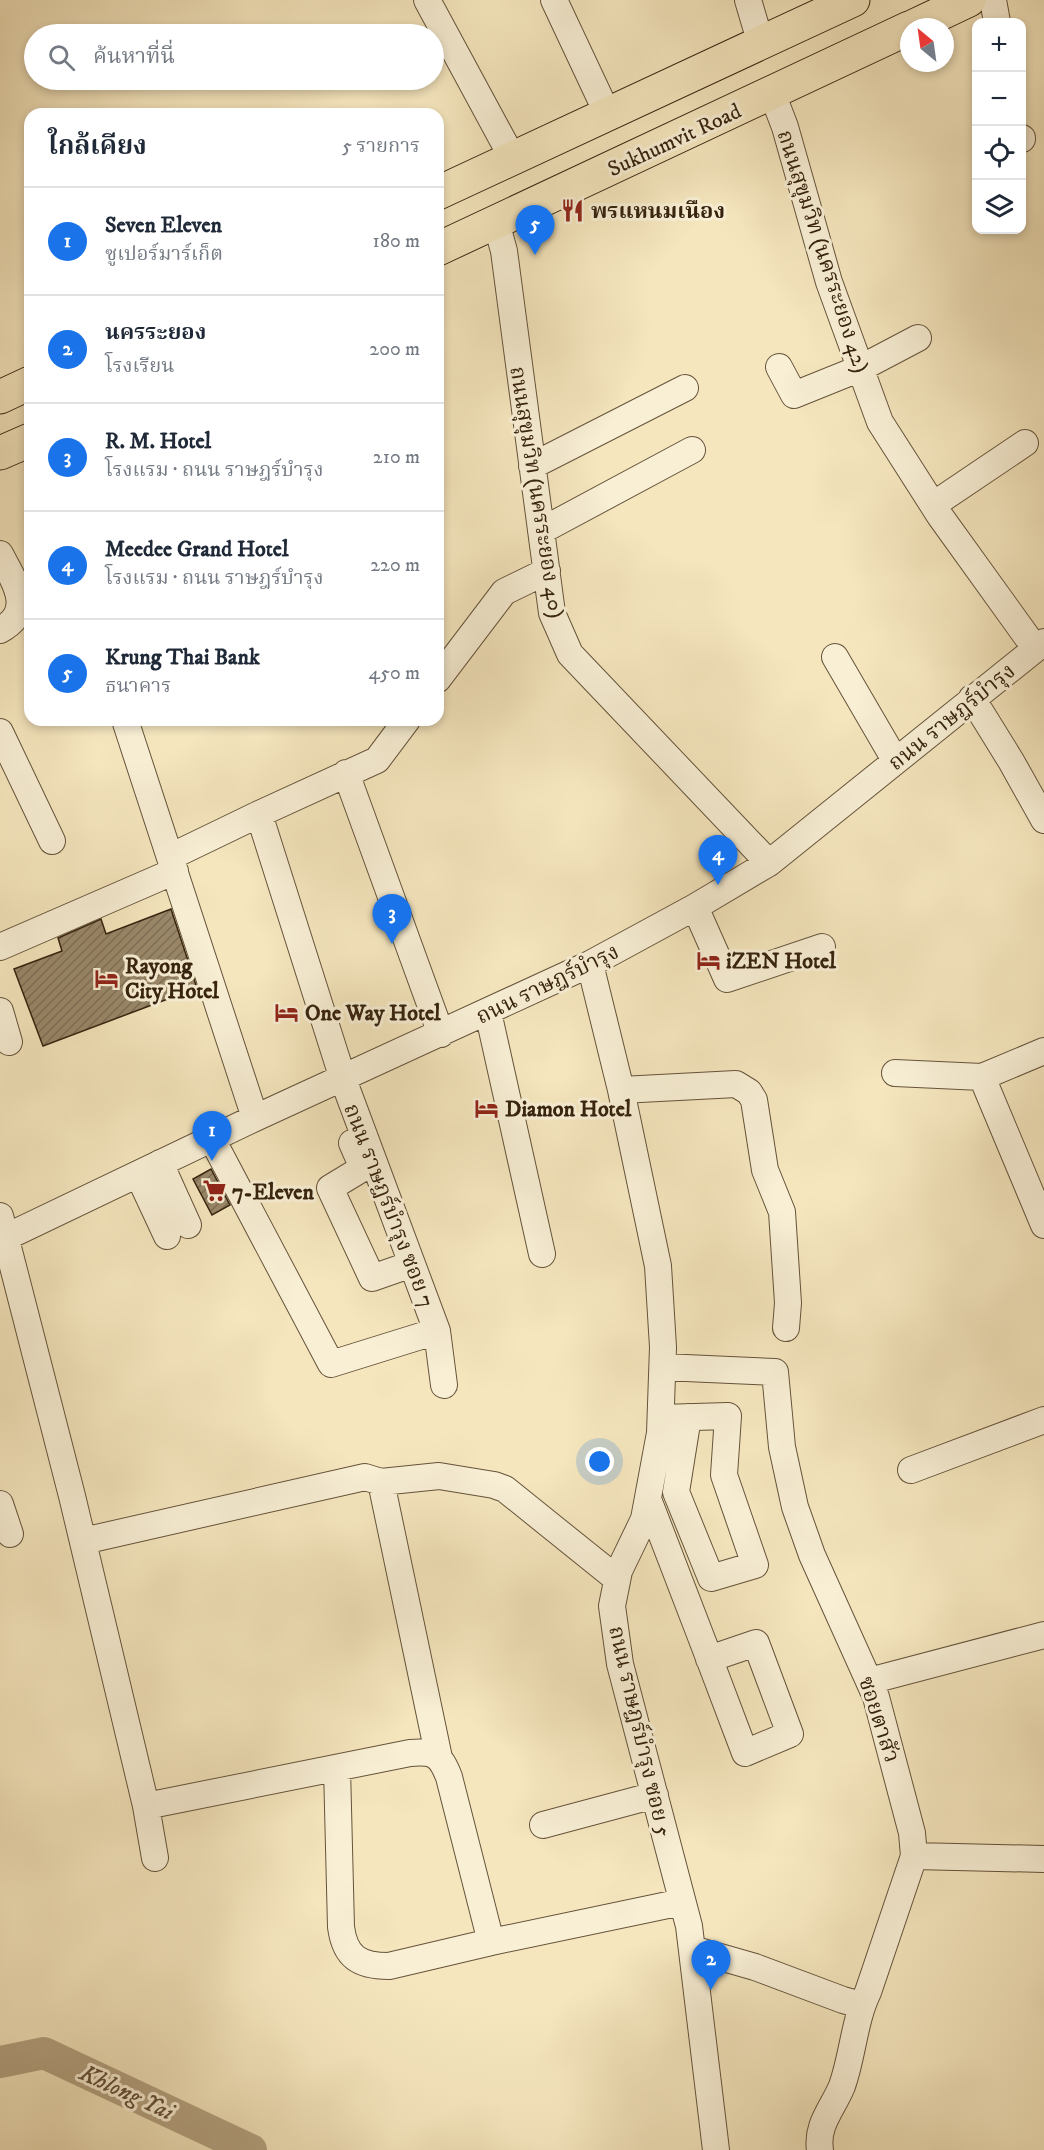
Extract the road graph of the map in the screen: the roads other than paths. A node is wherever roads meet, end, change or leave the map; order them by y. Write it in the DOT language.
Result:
graph roads {
  1 [pos="427,0"];
  2 [pos="554,0"];
  3 [pos="748,0"];
  4 [pos="853,0"];
  5 [pos="969,0"];
  6 [pos="993,0"];
  7 [pos="931,18"];
  8 [pos="997,18"];
  9 [pos="440,24"];
  10 [pos="444,31"];
  11 [pos="900,33"];
  12 [pos="761,44"];
  13 [pos="772,93"];
  14 [pos="608,115"];
  15 [pos="513,159"];
  16 [pos="444,190"];
  17 [pos="496,222"];
  18 [pos="444,246"];
  19 [pos="918,338"];
  20 [pos="779,367"];
  21 [pos="861,368"];
  22 [pos="24,386"];
  23 [pos="685,388"];
  24 [pos="0,397"];
  25 [pos="24,443"];
  26 [pos="1025,443"];
  27 [pos="692,450"];
  28 [pos="0,453"];
  29 [pos="532,466"];
  30 [pos="933,505"];
  31 [pos="541,531"];
  32 [pos="0,554"];
  33 [pos="546,571"];
  34 [pos="0,630"];
  35 [pos="1039,645"];
  36 [pos="835,657"];
  37 [pos="444,671"];
  38 [pos="972,698"];
  39 [pos="127,726"];
  40 [pos="402,726"];
  41 [pos="0,732"];
  42 [pos="896,760"];
  43 [pos="346,772"];
  44 [pos="258,814"];
  45 [pos="1044,820"];
  46 [pos="51,841"];
  47 [pos="769,863"];
  48 [pos="172,864"];
  49 [pos="107,900"];
  50 [pos="695,906"];
  51 [pos="822,946"];
  52 [pos="0,947"];
  53 [pos="0,962"];
  54 [pos="590,964"];
  55 [pos="0,1011"];
  56 [pos="488,1012"];
  57 [pos="441,1034"];
  58 [pos="9,1042"];
  59 [pos="1044,1051"];
  60 [pos="895,1073"];
  61 [pos="982,1077"];
  62 [pos="334,1082"];
  63 [pos="621,1090"];
  64 [pos="255,1118"];
  65 [pos="212,1139"];
  66 [pos="149,1168"];
  67 [pos="1044,1225"];
  68 [pos="2,1231"];
  69 [pos="178,1231"];
  70 [pos="542,1254"];
  71 [pos="412,1263"];
  72 [pos="786,1328"];
  73 [pos="437,1330"];
  74 [pos="663,1367"];
  75 [pos="444,1385"];
  76 [pos="688,1417"];
  77 [pos="661,1418"];
  78 [pos="1044,1420"];
  79 [pos="912,1470"];
  80 [pos="381,1482"];
  81 [pos="0,1504"];
  82 [pos="646,1509"];
  83 [pos="10,1534"];
  84 [pos="83,1541"];
  85 [pos="618,1575"];
  86 [pos="1044,1635"];
  87 [pos="709,1659"];
  88 [pos="869,1681"];
  89 [pos="439,1758"];
  90 [pos="337,1768"];
  91 [pos="655,1795"];
  92 [pos="146,1806"];
  93 [pos="543,1825"];
  94 [pos="914,1856"];
  95 [pos="155,1858"];
  96 [pos="1044,1859"];
  97 [pos="682,1902"];
  98 [pos="491,1942"];
  99 [pos="692,1949"];
  100 [pos="861,2005"];
  101 [pos="716,2150"];
  102 [pos="820,2150"];
  1 -- 9 [label="street"];
  2 -- 14 [label="street"];
  3 -- 12 [label="street"];
  4 -- 12 [label="main road"];
  5 -- 7 [label="main road, Sukhumvit Road"];
  6 -- 8 [label="street"];
  10 -- 15 [label="street"];
  11 -- 13 [label="main road, Sukhumvit Road"];
  12 -- 14 [label="main road"];
  13 -- 17 [label="main road, Sukhumvit Road"];
  13 -- 21 [label="street, ถนนสุขุมวิท (นครระยอง 42)"];
  14 -- 15 [label="main road"];
  15 -- 16 [label="main road"];
  17 -- 18 [label="main road, Sukhumvit Road"];
  17 -- 29 [label="street, ถนนสุขุมวิท (นครระยอง 40)"];
  19 -- 21 [label="street"];
  20 -- 21 [label="street"];
  21 -- 30 [label="street, ถนนสุขุมวิท (นครระยอง 42)"];
  22 -- 24 [label="main road"];
  23 -- 29 [label="street"];
  25 -- 28 [label="main road"];
  26 -- 30 [label="street"];
  27 -- 31 [label="street"];
  29 -- 31 [label="street, ถนนสุขุมวิท (นครระยอง 40)"];
  30 -- 35 [label="street, ถนนสุขุมวิท (นครระยอง 42)"];
  31 -- 33 [label="street, ถนนสุขุมวิท (นครระยอง 40)"];
  32 -- 34 [label="street"];
  33 -- 37 [label="street"];
  33 -- 47 [label="street, ถนนสุขุมวิท (นครระยอง 40)"];
  35 -- 38 [label="street, ถนน ราษฎร์บำรุง"];
  36 -- 42 [label="street"];
  38 -- 42 [label="street, ถนน ราษฎร์บำรุง"];
  38 -- 45 [label="street"];
  39 -- 48 [label="street"];
  40 -- 43 [label="street"];
  41 -- 46 [label="street"];
  42 -- 47 [label="street, ถนน ราษฎร์บำรุง"];
  43 -- 44 [label="street"];
  43 -- 57 [label="street"];
  44 -- 48 [label="street"];
  44 -- 62 [label="street"];
  47 -- 50 [label="street, ถนน ราษฎร์บำรุง"];
  48 -- 49 [label="street"];
  48 -- 64 [label="street"];
  49 -- 52 [label="street"];
  49 -- 53 [label="street"];
  50 -- 51 [label="street"];
  50 -- 54 [label="street, ถนน ราษฎร์บำรุง"];
  54 -- 56 [label="street, ถนน ราษฎร์บำรุง"];
  54 -- 63 [label="street, ถนน ราษฎร์บำรุง ซอย 5"];
  55 -- 58 [label="street"];
  56 -- 57 [label="street, ถนน ราษฎร์บำรุง"];
  56 -- 70 [label="street"];
  57 -- 62 [label="street, ถนน ราษฎร์บำรุง"];
  59 -- 61 [label="street"];
  60 -- 61 [label="street"];
  61 -- 67 [label="street"];
  62 -- 64 [label="street, ถนน ราษฎร์บำรุง"];
  62 -- 71 [label="street, ถนน ราษฎร์บำรุง ซอย 7"];
  62 -- 71 [label="street"];
  63 -- 72 [label="street"];
  63 -- 74 [label="street, ถนน ราษฎร์บำรุง ซอย 5"];
  64 -- 65 [label="street, ถนน ราษฎร์บำรุง"];
  65 -- 66 [label="street, ถนน ราษฎร์บำรุง"];
  65 -- 73 [label="street, ถนน ราษฎร์บำรุง ซอย 7"];
  66 -- 68 [label="street, ถนน ราษฎร์บำรุง"];
  66 -- 69 [label="street"];
  68 -- 84 [label="street"];
  71 -- 73 [label="street, ถนน ราษฎร์บำรุง ซอย 7"];
  73 -- 75 [label="street, ถนน ราษฎร์บำรุง ซอย 7"];
  74 -- 77 [label="street, ถนน ราษฎร์บำรุง ซอย 5"];
  74 -- 88 [label="street, ซอยตาสัว"];
  76 -- 76 [label="street"];
  76 -- 77 [label="street"];
  77 -- 82 [label="street, ถนน ราษฎร์บำรุง ซอย 5"];
  78 -- 79 [label="street"];
  80 -- 84 [label="street"];
  80 -- 85 [label="street"];
  80 -- 89 [label="street"];
  81 -- 83 [label="street"];
  82 -- 85 [label="street, ถนน ราษฎร์บำรุง ซอย 5"];
  82 -- 87 [label="street"];
  84 -- 92 [label="street"];
  85 -- 91 [label="street, ถนน ราษฎร์บำรุง ซอย 5"];
  86 -- 88 [label="street"];
  88 -- 94 [label="street, ซอยตาสัว"];
  89 -- 90 [label="street"];
  89 -- 98 [label="street"];
  90 -- 92 [label="street"];
  90 -- 98 [label="street"];
  91 -- 93 [label="street"];
  91 -- 97 [label="street, ถนน ราษฎร์บำรุง ซอย 5"];
  92 -- 95 [label="street"];
  94 -- 96 [label="street"];
  94 -- 100 [label="street, ซอยตาสัว"];
  97 -- 98 [label="street"];
  97 -- 99 [label="street, ถนน ราษฎร์บำรุง ซอย 5"];
  99 -- 100 [label="street"];
  99 -- 101 [label="street, ถนน ราษฎร์บำรุง ซอย 5"];
  100 -- 102 [label="street, ซอยตาสัว"];
}
